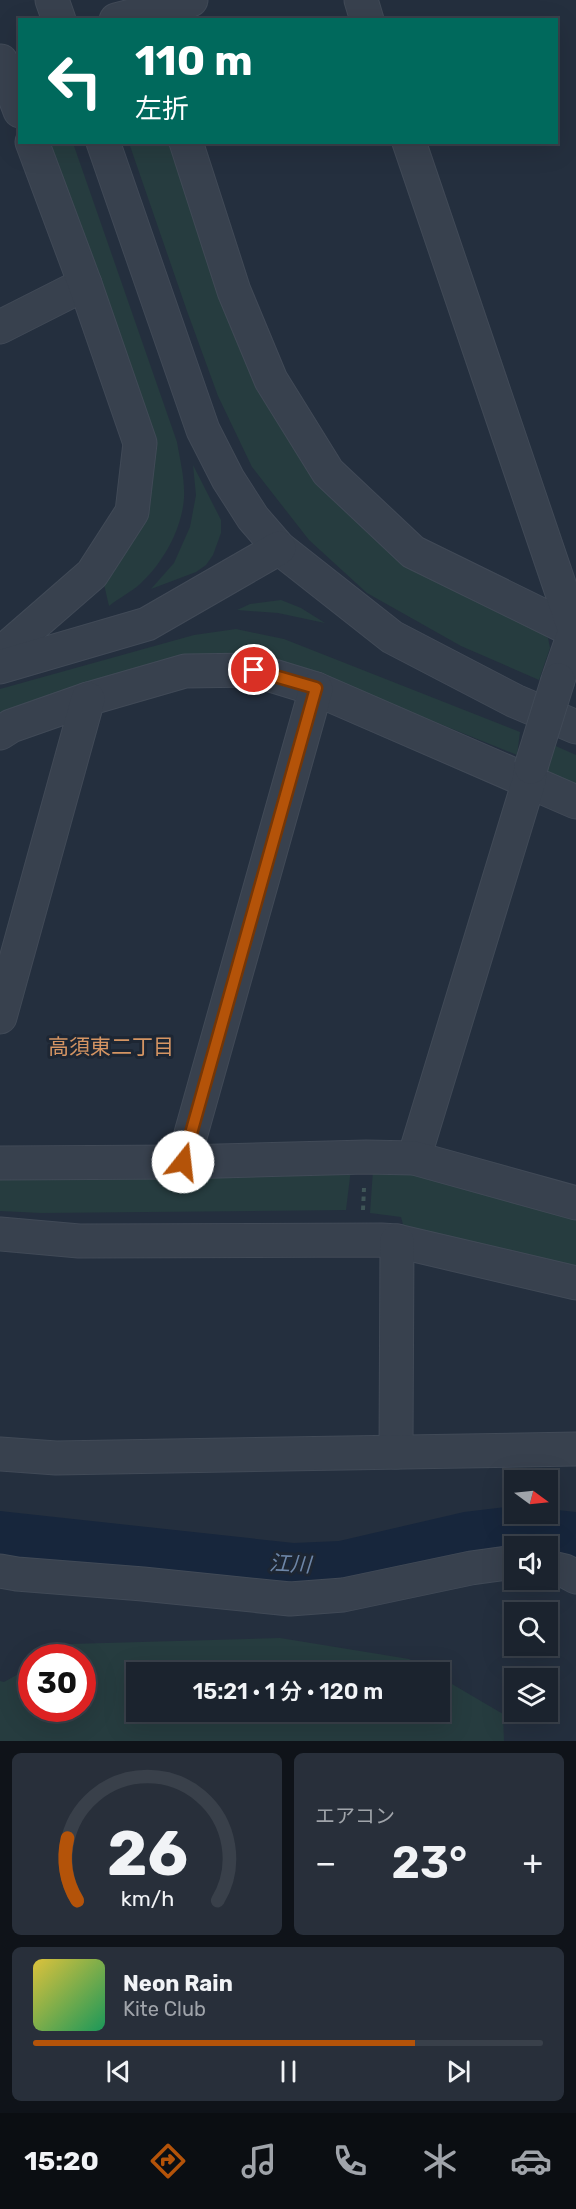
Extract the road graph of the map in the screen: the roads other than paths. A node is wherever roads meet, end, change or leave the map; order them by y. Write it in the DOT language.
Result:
graph roads {
  1 [pos="52,0"];
  2 [pos="191,0"];
  3 [pos="361,0"];
  4 [pos="135,17"];
  5 [pos="58,18"];
  6 [pos="366,18"];
  7 [pos="9,57"];
  8 [pos="18,101"];
  9 [pos="33,144"];
  10 [pos="104,144"];
  11 [pos="187,144"];
  12 [pos="410,144"];
  13 [pos="85,284"];
  14 [pos="0,327"];
  15 [pos="279,548"];
  16 [pos="575,632"];
  17 [pos="0,654"];
  18 [pos="0,667"];
  19 [pos="316,688"];
  20 [pos="88,699"];
  21 [pos="576,727"];
  22 [pos="4,733"];
  23 [pos="530,774"];
  24 [pos="576,802"];
  25 [pos="0,1017"];
  26 [pos="414,1158"];
  27 [pos="183,1162"];
  28 [pos="0,1163"];
  29 [pos="576,1203"];
  30 [pos="0,1234"];
  31 [pos="389,1240"];
  32 [pos="576,1283"];
  33 [pos="576,1449"];
  34 [pos="396,1452"];
  35 [pos="0,1454"];
  36 [pos="504,1563"];
  37 [pos="558,1569"];
  38 [pos="0,1571"];
  39 [pos="576,1577"];
  1 -- 5 [label="street"];
  2 -- 4 [label="street"];
  3 -- 6 [label="street"];
  7 -- 8 [label="street"];
  9 -- 13 [label="street"];
  10 -- 15 [label="street"];
  11 -- 16 [label="street"];
  12 -- 16 [label="street"];
  13 -- 14 [label="street"];
  13 -- 17 [label="street"];
  15 -- 18 [label="street"];
  15 -- 21 [label="street"];
  16 -- 23 [label="street, bridge"];
  19 -- 20 [label="street"];
  19 -- 23 [label="street"];
  19 -- 27 [label="street"];
  20 -- 22 [label="street"];
  20 -- 25 [label="street"];
  23 -- 24 [label="street"];
  23 -- 26 [label="street"];
  26 -- 27 [label="street"];
  26 -- 29 [label="street"];
  27 -- 28 [label="street"];
  30 -- 31 [label="street"];
  31 -- 32 [label="street"];
  31 -- 34 [label="street"];
  33 -- 34 [label="street"];
  34 -- 35 [label="street"];
  36 -- 38 [label="street"];
  37 -- 39 [label="street"];
}
